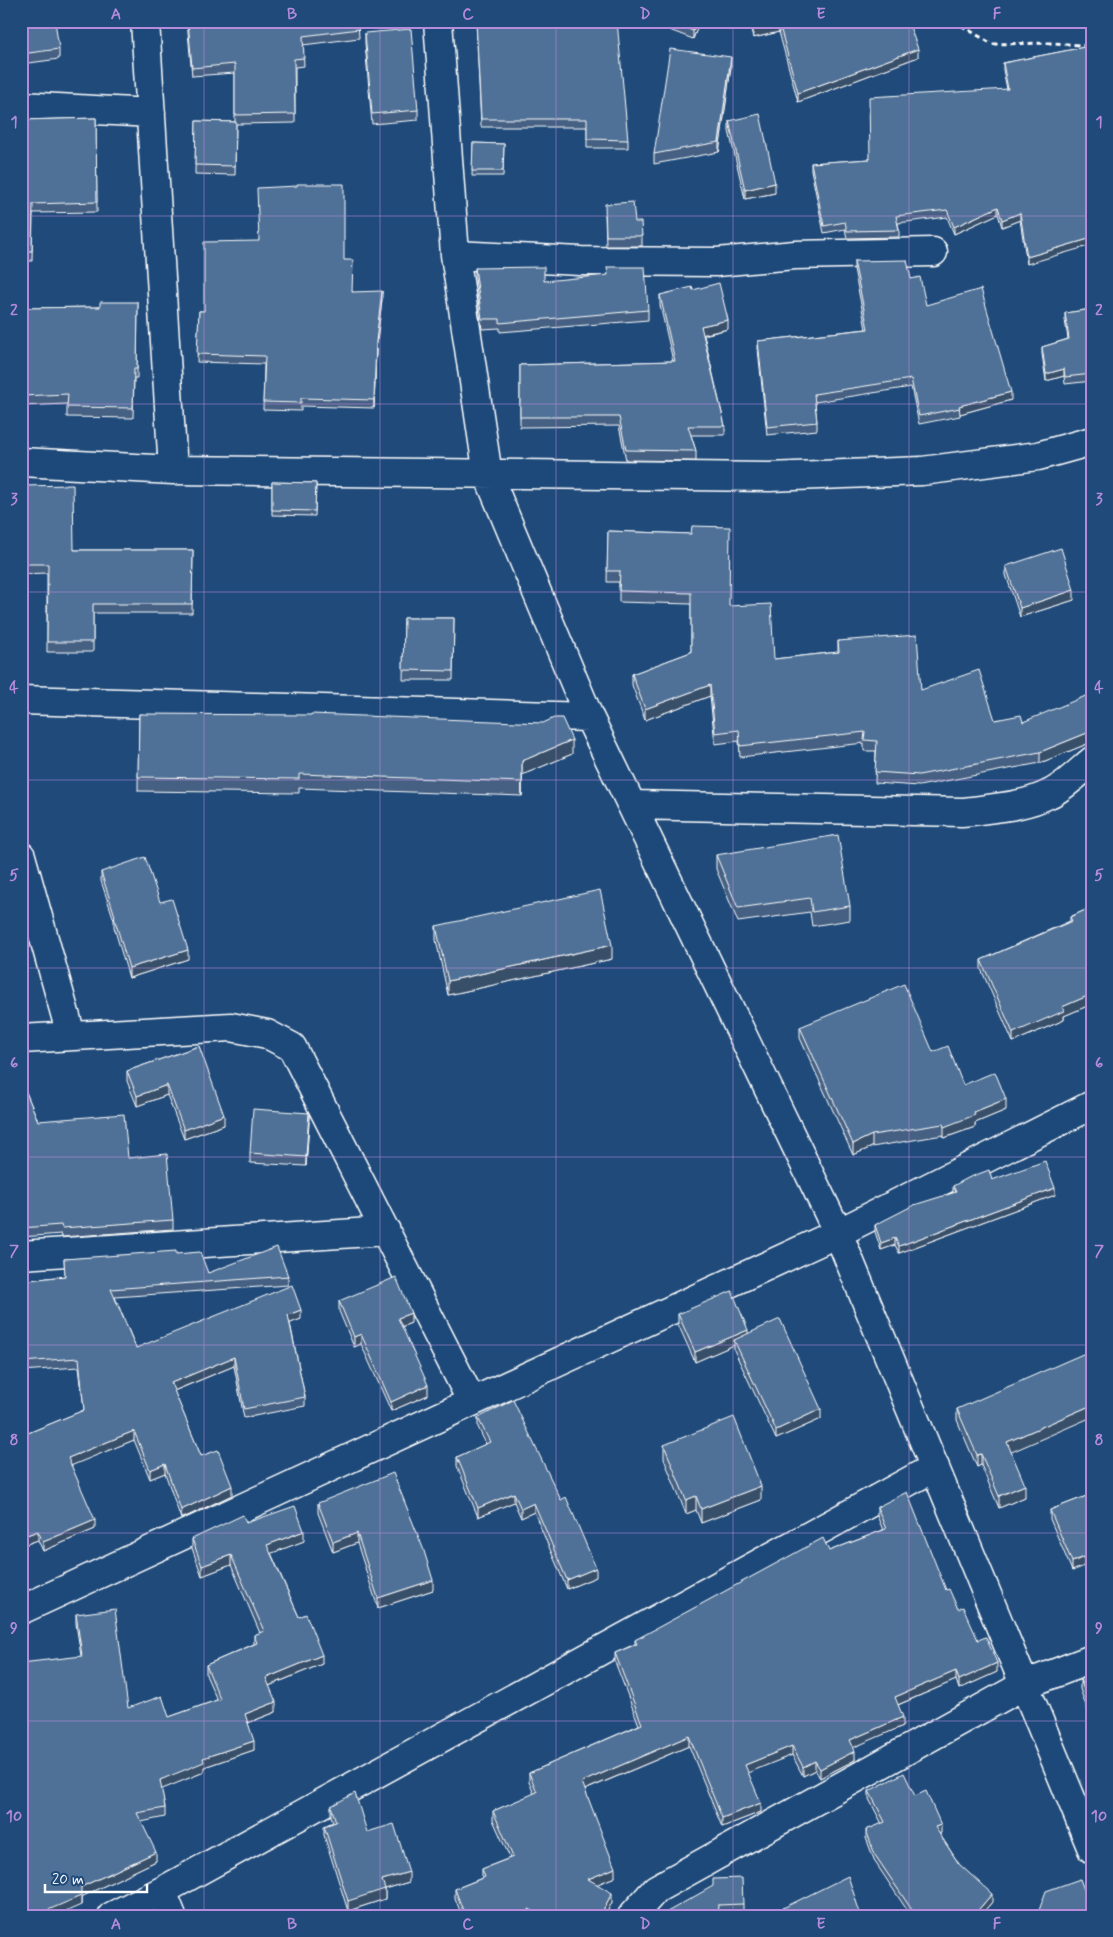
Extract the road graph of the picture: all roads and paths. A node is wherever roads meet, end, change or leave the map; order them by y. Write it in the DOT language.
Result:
graph roads {
  1 [pos="145,21"];
  2 [pos="438,21"];
  3 [pos="954,21"];
  4 [pos="1092,46"];
  5 [pos="21,106"];
  6 [pos="151,113"];
  7 [pos="933,252"];
  8 [pos="455,255"];
  9 [pos="1092,441"];
  10 [pos="21,462"];
  11 [pos="172,470"];
  12 [pos="488,475"];
  13 [pos="21,700"];
  14 [pos="589,717"];
  15 [pos="1092,761"];
  16 [pos="632,805"];
  17 [pos="21,856"];
  18 [pos="71,1035"];
  19 [pos="21,1039"];
  20 [pos="1092,1105"];
  21 [pos="386,1231"];
  22 [pos="838,1233"];
  23 [pos="21,1255"];
  24 [pos="472,1402"];
  25 [pos="935,1467"];
  26 [pos="21,1610"];
  27 [pos="1092,1659"];
  28 [pos="1024,1685"];
  29 [pos="1092,1849"];
  30 [pos="162,1891"];
  31 [pos="112,1916"];
  32 [pos="172,1916"];
  33 [pos="632,1916"];
  1 -- 6 [label="street"];
  2 -- 8 [label="street"];
  3 -- 4 [label="path"];
  5 -- 6 [label="street"];
  6 -- 11 [label="street"];
  7 -- 8 [label="street"];
  8 -- 12 [label="street"];
  9 -- 12 [label="street"];
  10 -- 11 [label="street"];
  11 -- 12 [label="street"];
  12 -- 14 [label="street"];
  13 -- 14 [label="street"];
  14 -- 16 [label="street"];
  15 -- 16 [label="street"];
  16 -- 22 [label="street"];
  17 -- 18 [label="street"];
  18 -- 19 [label="street"];
  18 -- 21 [label="street"];
  20 -- 22 [label="street"];
  21 -- 23 [label="street"];
  21 -- 24 [label="street"];
  22 -- 24 [label="street"];
  22 -- 25 [label="street"];
  24 -- 26 [label="street"];
  25 -- 28 [label="street"];
  25 -- 30 [label="street"];
  27 -- 28 [label="street"];
  28 -- 29 [label="street"];
  28 -- 33 [label="street"];
  30 -- 31 [label="street"];
  30 -- 32 [label="street"];
}
